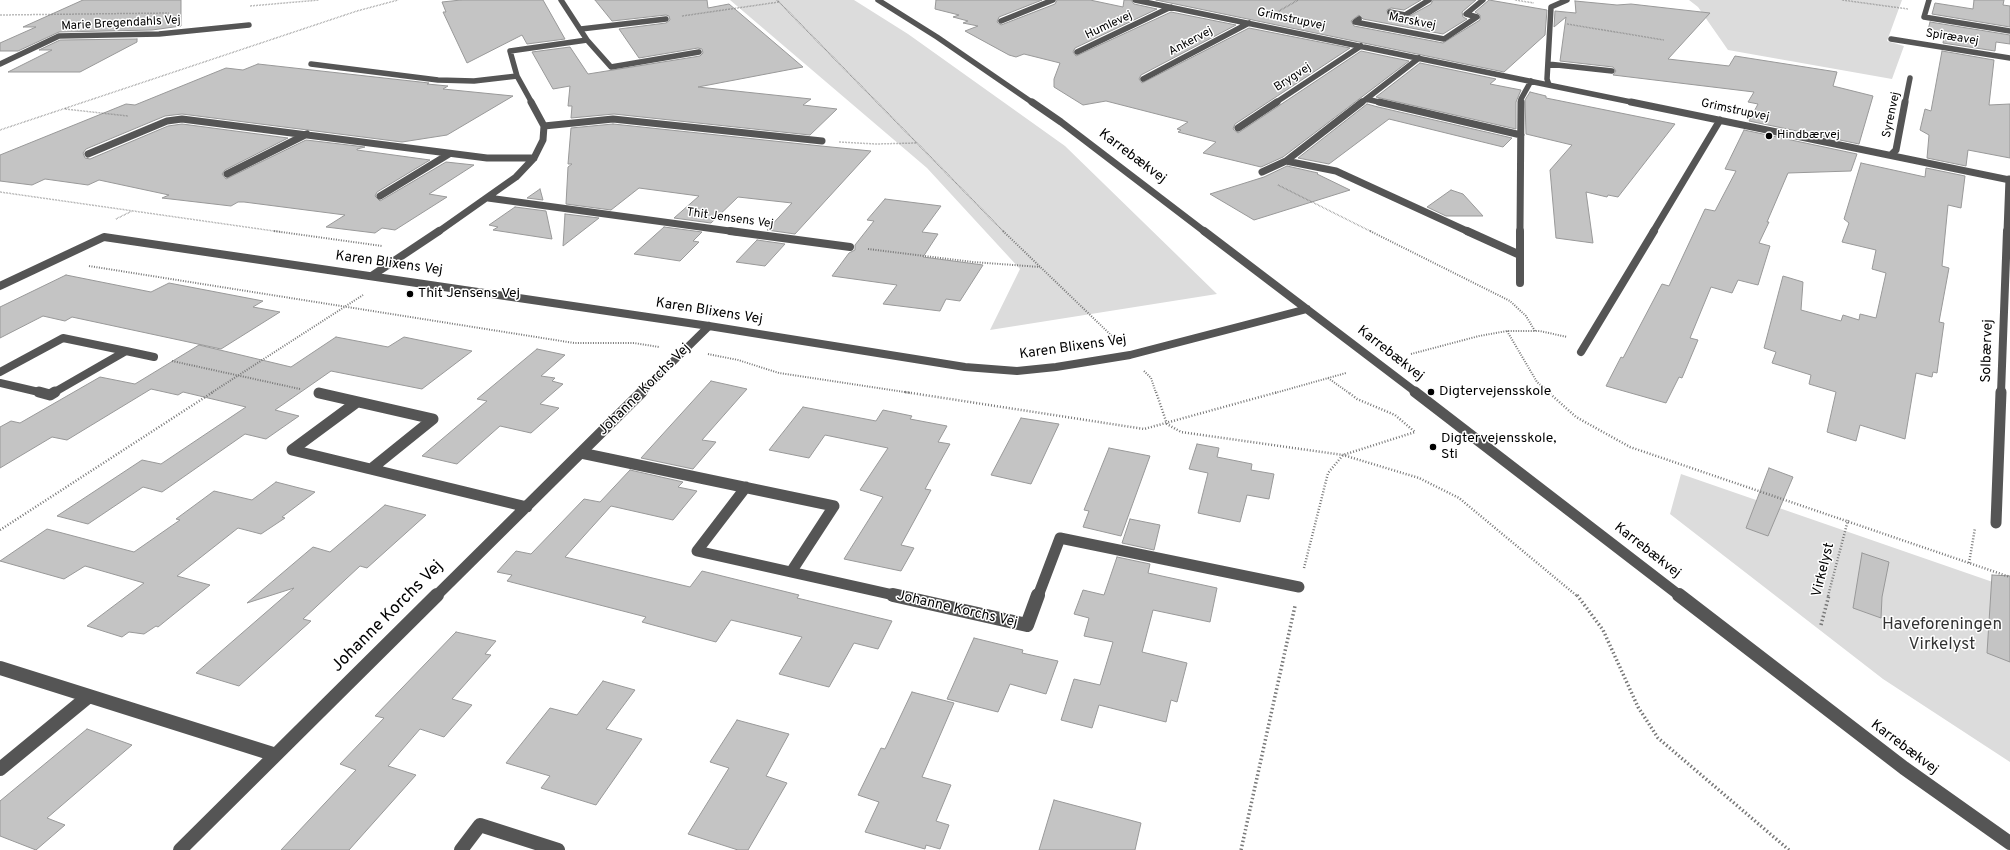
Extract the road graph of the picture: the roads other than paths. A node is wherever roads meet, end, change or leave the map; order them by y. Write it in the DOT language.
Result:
graph roads {
  1 [pos="561,0"];
  2 [pos="878,0"];
  3 [pos="1053,0"];
  4 [pos="1135,0"];
  5 [pos="1429,0"];
  6 [pos="1483,0"];
  7 [pos="1567,0"];
  8 [pos="1929,0"];
  9 [pos="1171,7"];
  10 [pos="1390,12"];
  11 [pos="666,19"];
  12 [pos="1359,19"];
  13 [pos="1001,21"];
  14 [pos="1248,23"];
  15 [pos="249,25"];
  16 [pos="581,29"];
  17 [pos="2010,30"];
  18 [pos="1891,39"];
  19 [pos="587,40"];
  20 [pos="1361,46"];
  21 [pos="699,52"];
  22 [pos="1077,52"];
  23 [pos="1419,58"];
  24 [pos="2010,58"];
  25 [pos="0,64"];
  26 [pos="311,64"];
  27 [pos="1548,64"];
  28 [pos="1612,71"];
  29 [pos="517,76"];
  30 [pos="1910,78"];
  31 [pos="1143,79"];
  32 [pos="1532,81"];
  33 [pos="1549,84"];
  34 [pos="1366,99"];
  35 [pos="1720,120"];
  36 [pos="544,126"];
  37 [pos="1238,128"];
  38 [pos="307,134"];
  39 [pos="1521,135"];
  40 [pos="822,140"];
  41 [pos="88,154"];
  42 [pos="449,154"];
  43 [pos="1891,155"];
  44 [pos="534,158"];
  45 [pos="1286,161"];
  46 [pos="1262,172"];
  47 [pos="227,174"];
  48 [pos="2009,179"];
  49 [pos="380,196"];
  50 [pos="488,198"];
  51 [pos="850,247"];
  52 [pos="1520,255"];
  53 [pos="373,276"];
  54 [pos="1520,283"];
  55 [pos="0,286"];
  56 [pos="1307,309"];
  57 [pos="709,326"];
  58 [pos="126,351"];
  59 [pos="1582,352"];
  60 [pos="154,357"];
  61 [pos="0,372"];
  62 [pos="0,383"];
  63 [pos="319,393"];
  64 [pos="357,402"];
  65 [pos="581,453"];
  66 [pos="371,469"];
  67 [pos="746,487"];
  68 [pos="527,507"];
  69 [pos="1996,523"];
  70 [pos="791,572"];
  71 [pos="1299,587"];
  72 [pos="0,668"];
  73 [pos="89,696"];
  74 [pos="276,755"];
  75 [pos="0,769"];
  76 [pos="2010,844"];
  77 [pos="180,850"];
  78 [pos="461,850"];
  79 [pos="558,850"];
  1 -- 16 [label="street"];
  2 -- 56 [label="street, Karrebækvej"];
  3 -- 13 [label="street"];
  4 -- 9 [label="street, Grimstrupvej"];
  5 -- 10 [label="street, Marskvej"];
  6 -- 12 [label="street, Marskvej"];
  7 -- 27 [label="street"];
  8 -- 17 [label="street"];
  9 -- 14 [label="street, Grimstrupvej"];
  9 -- 22 [label="street, Humlevej"];
  11 -- 16 [label="street"];
  14 -- 20 [label="street, Grimstrupvej"];
  14 -- 31 [label="street, Ankervej"];
  15 -- 25 [label="street, Marie Bregendahls Vej"];
  16 -- 19 [label="street"];
  18 -- 24 [label="street, Spiræavej"];
  19 -- 21 [label="street"];
  19 -- 29 [label="street"];
  20 -- 23 [label="street, Grimstrupvej"];
  20 -- 37 [label="street, Brygvej"];
  23 -- 32 [label="street, Grimstrupvej"];
  23 -- 34 [label="street"];
  26 -- 29 [label="street"];
  27 -- 28 [label="street"];
  27 -- 33 [label="street"];
  29 -- 36 [label="street"];
  30 -- 43 [label="street, Syrenvej"];
  32 -- 33 [label="street, Grimstrupvej"];
  32 -- 39 [label="street"];
  33 -- 35 [label="street, Grimstrupvej"];
  34 -- 39 [label="street"];
  34 -- 45 [label="street"];
  35 -- 43 [label="street, Grimstrupvej"];
  35 -- 59 [label="street"];
  36 -- 40 [label="street"];
  36 -- 44 [label="street"];
  38 -- 41 [label="street"];
  38 -- 42 [label="street"];
  38 -- 47 [label="street"];
  39 -- 52 [label="street"];
  42 -- 44 [label="street"];
  42 -- 49 [label="street"];
  43 -- 48 [label="street, Grimstrupvej"];
  44 -- 50 [label="street"];
  45 -- 46 [label="street"];
  45 -- 52 [label="street"];
  48 -- 69 [label="street, Solbærvej"];
  50 -- 51 [label="street, Thit Jensens Vej"];
  50 -- 53 [label="street"];
  52 -- 54 [label="street"];
  53 -- 55 [label="street, Karen Blixens Vej"];
  53 -- 57 [label="street, Karen Blixens Vej"];
  56 -- 57 [label="street, Karen Blixens Vej"];
  56 -- 76 [label="street, Karrebækvej"];
  57 -- 65 [label="street, Johanne Korchs Vej"];
  58 -- 60 [label="street"];
  58 -- 61 [label="street"];
  58 -- 62 [label="street"];
  63 -- 64 [label="street"];
  64 -- 66 [label="street"];
  64 -- 66 [label="street"];
  65 -- 67 [label="street, Johanne Korchs Vej"];
  65 -- 68 [label="street, Johanne Korchs Vej"];
  66 -- 68 [label="street"];
  67 -- 70 [label="street, Johanne Korchs Vej"];
  67 -- 70 [label="street, Johanne Korchs Vej"];
  68 -- 74 [label="street, Johanne Korchs Vej"];
  70 -- 71 [label="street, Johanne Korchs Vej"];
  72 -- 73 [label="street"];
  73 -- 74 [label="street"];
  73 -- 75 [label="street"];
  74 -- 77 [label="street, Johanne Korchs Vej"];
  78 -- 79 [label="street"];
}
